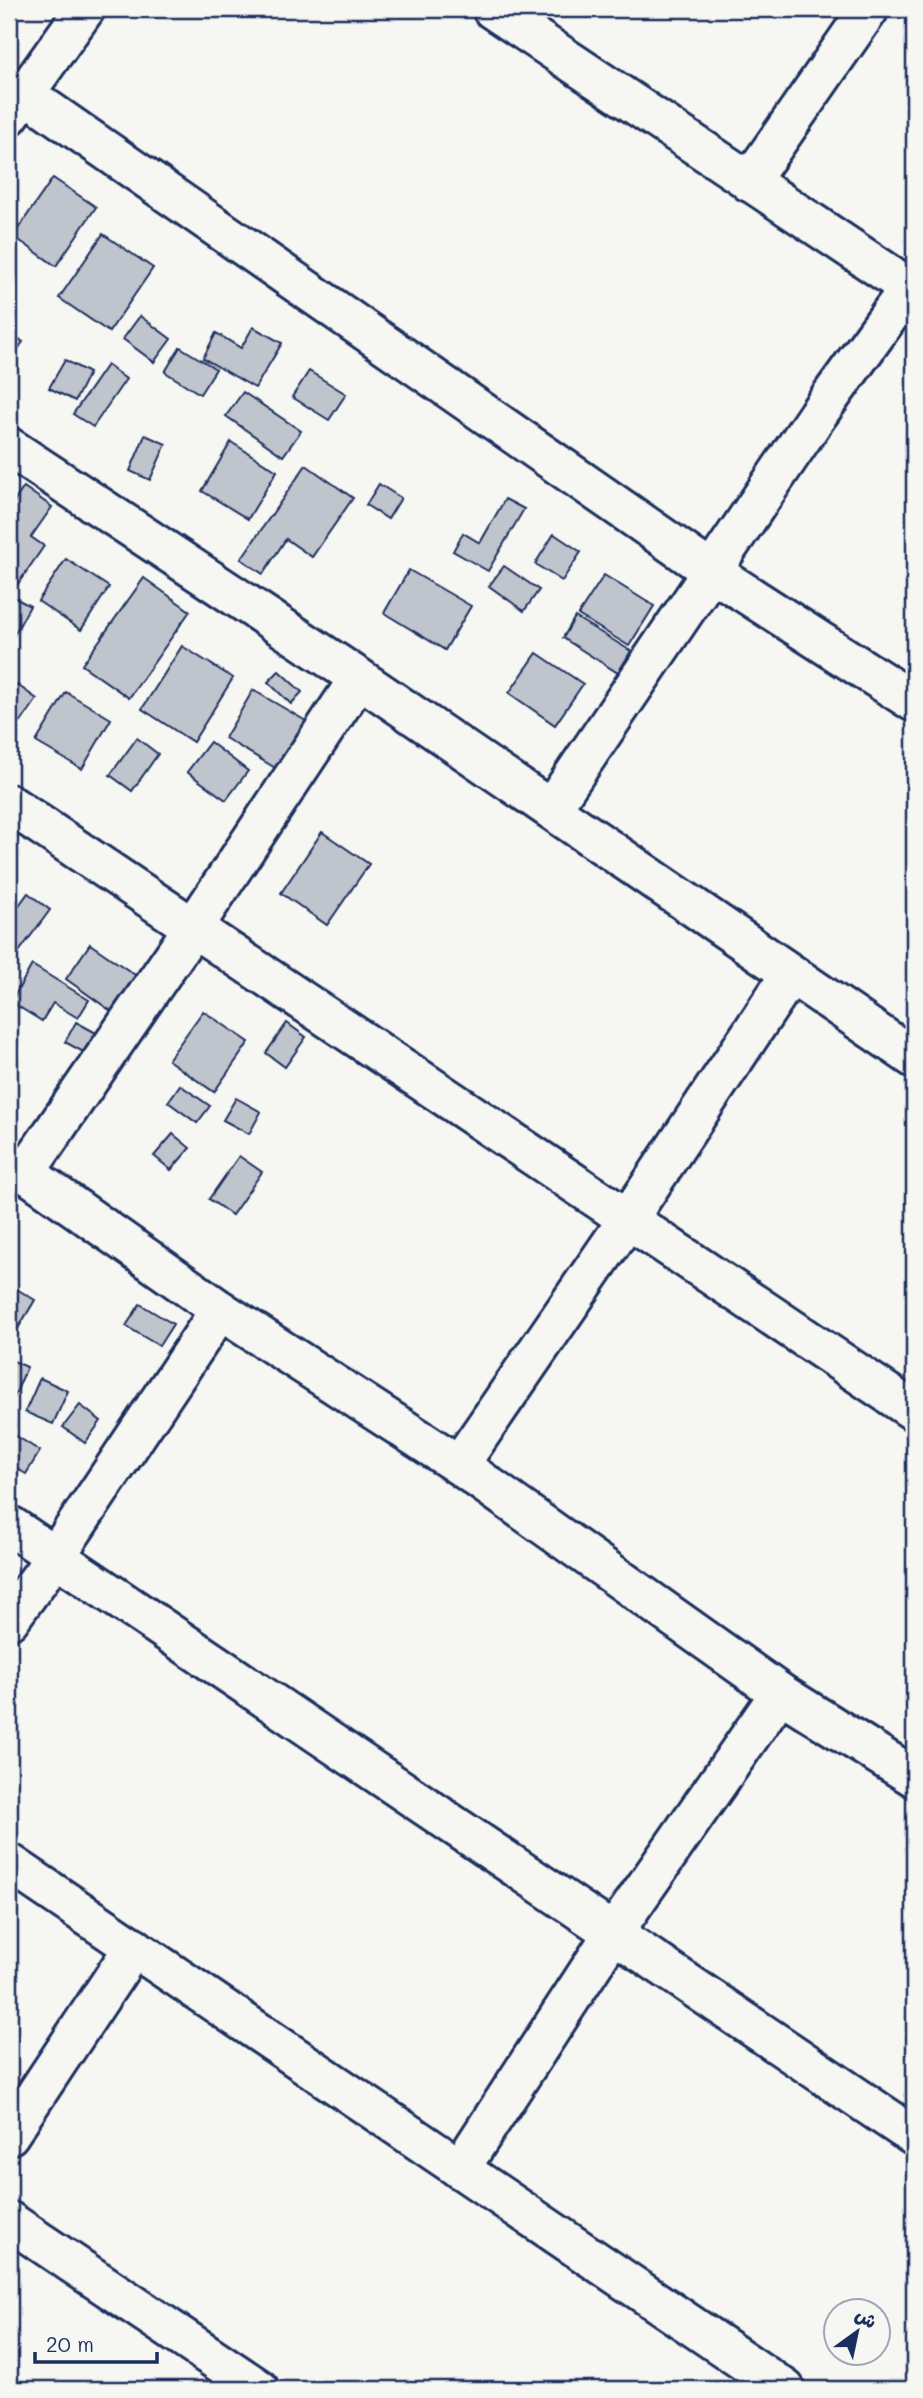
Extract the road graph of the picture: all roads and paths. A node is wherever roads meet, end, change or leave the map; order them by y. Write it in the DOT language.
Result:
graph roads {
  1 [pos="85,9"];
  2 [pos="492,9"];
  3 [pos="869,9"];
  4 [pos="17,105"];
  5 [pos="749,183"];
  6 [pos="911,290"];
  7 [pos="9,447"];
  8 [pos="711,571"];
  9 [pos="359,678"];
  10 [pos="914,702"];
  11 [pos="9,804"];
  12 [pos="551,808"];
  13 [pos="193,928"];
  14 [pos="790,975"];
  15 [pos="914,1058"];
  16 [pos="17,1167"];
  17 [pos="628,1219"];
  18 [pos="220,1310"];
  19 [pos="914,1410"];
  20 [pos="459,1465"];
  21 [pos="9,1525"];
  22 [pos="55,1557"];
  23 [pos="9,1620"];
  24 [pos="780,1692"];
  25 [pos="914,1777"];
  26 [pos="9,1863"];
  27 [pos="614,1933"];
  28 [pos="134,1947"];
  29 [pos="9,2135"];
  30 [pos="914,2136"];
  31 [pos="460,2169"];
  32 [pos="9,2221"];
  33 [pos="259,2389"];
  34 [pos="785,2389"];
  1 -- 4 [label="street"];
  2 -- 5 [label="street"];
  3 -- 5 [label="street"];
  4 -- 8 [label="street"];
  5 -- 6 [label="street"];
  6 -- 8 [label="street"];
  7 -- 9 [label="street"];
  8 -- 10 [label="street"];
  8 -- 12 [label="street"];
  9 -- 12 [label="street"];
  9 -- 13 [label="street"];
  11 -- 13 [label="street"];
  12 -- 14 [label="street"];
  13 -- 16 [label="street"];
  13 -- 17 [label="street"];
  14 -- 15 [label="street"];
  14 -- 17 [label="street"];
  16 -- 18 [label="street"];
  17 -- 19 [label="street"];
  17 -- 20 [label="street"];
  18 -- 20 [label="street"];
  18 -- 22 [label="street"];
  20 -- 24 [label="street"];
  21 -- 22 [label="street"];
  22 -- 23 [label="street"];
  22 -- 27 [label="street"];
  24 -- 25 [label="street"];
  24 -- 27 [label="street"];
  26 -- 28 [label="street"];
  27 -- 30 [label="street"];
  27 -- 31 [label="street"];
  28 -- 29 [label="street"];
  28 -- 31 [label="street"];
  31 -- 34 [label="street"];
  32 -- 33 [label="street"];
}
